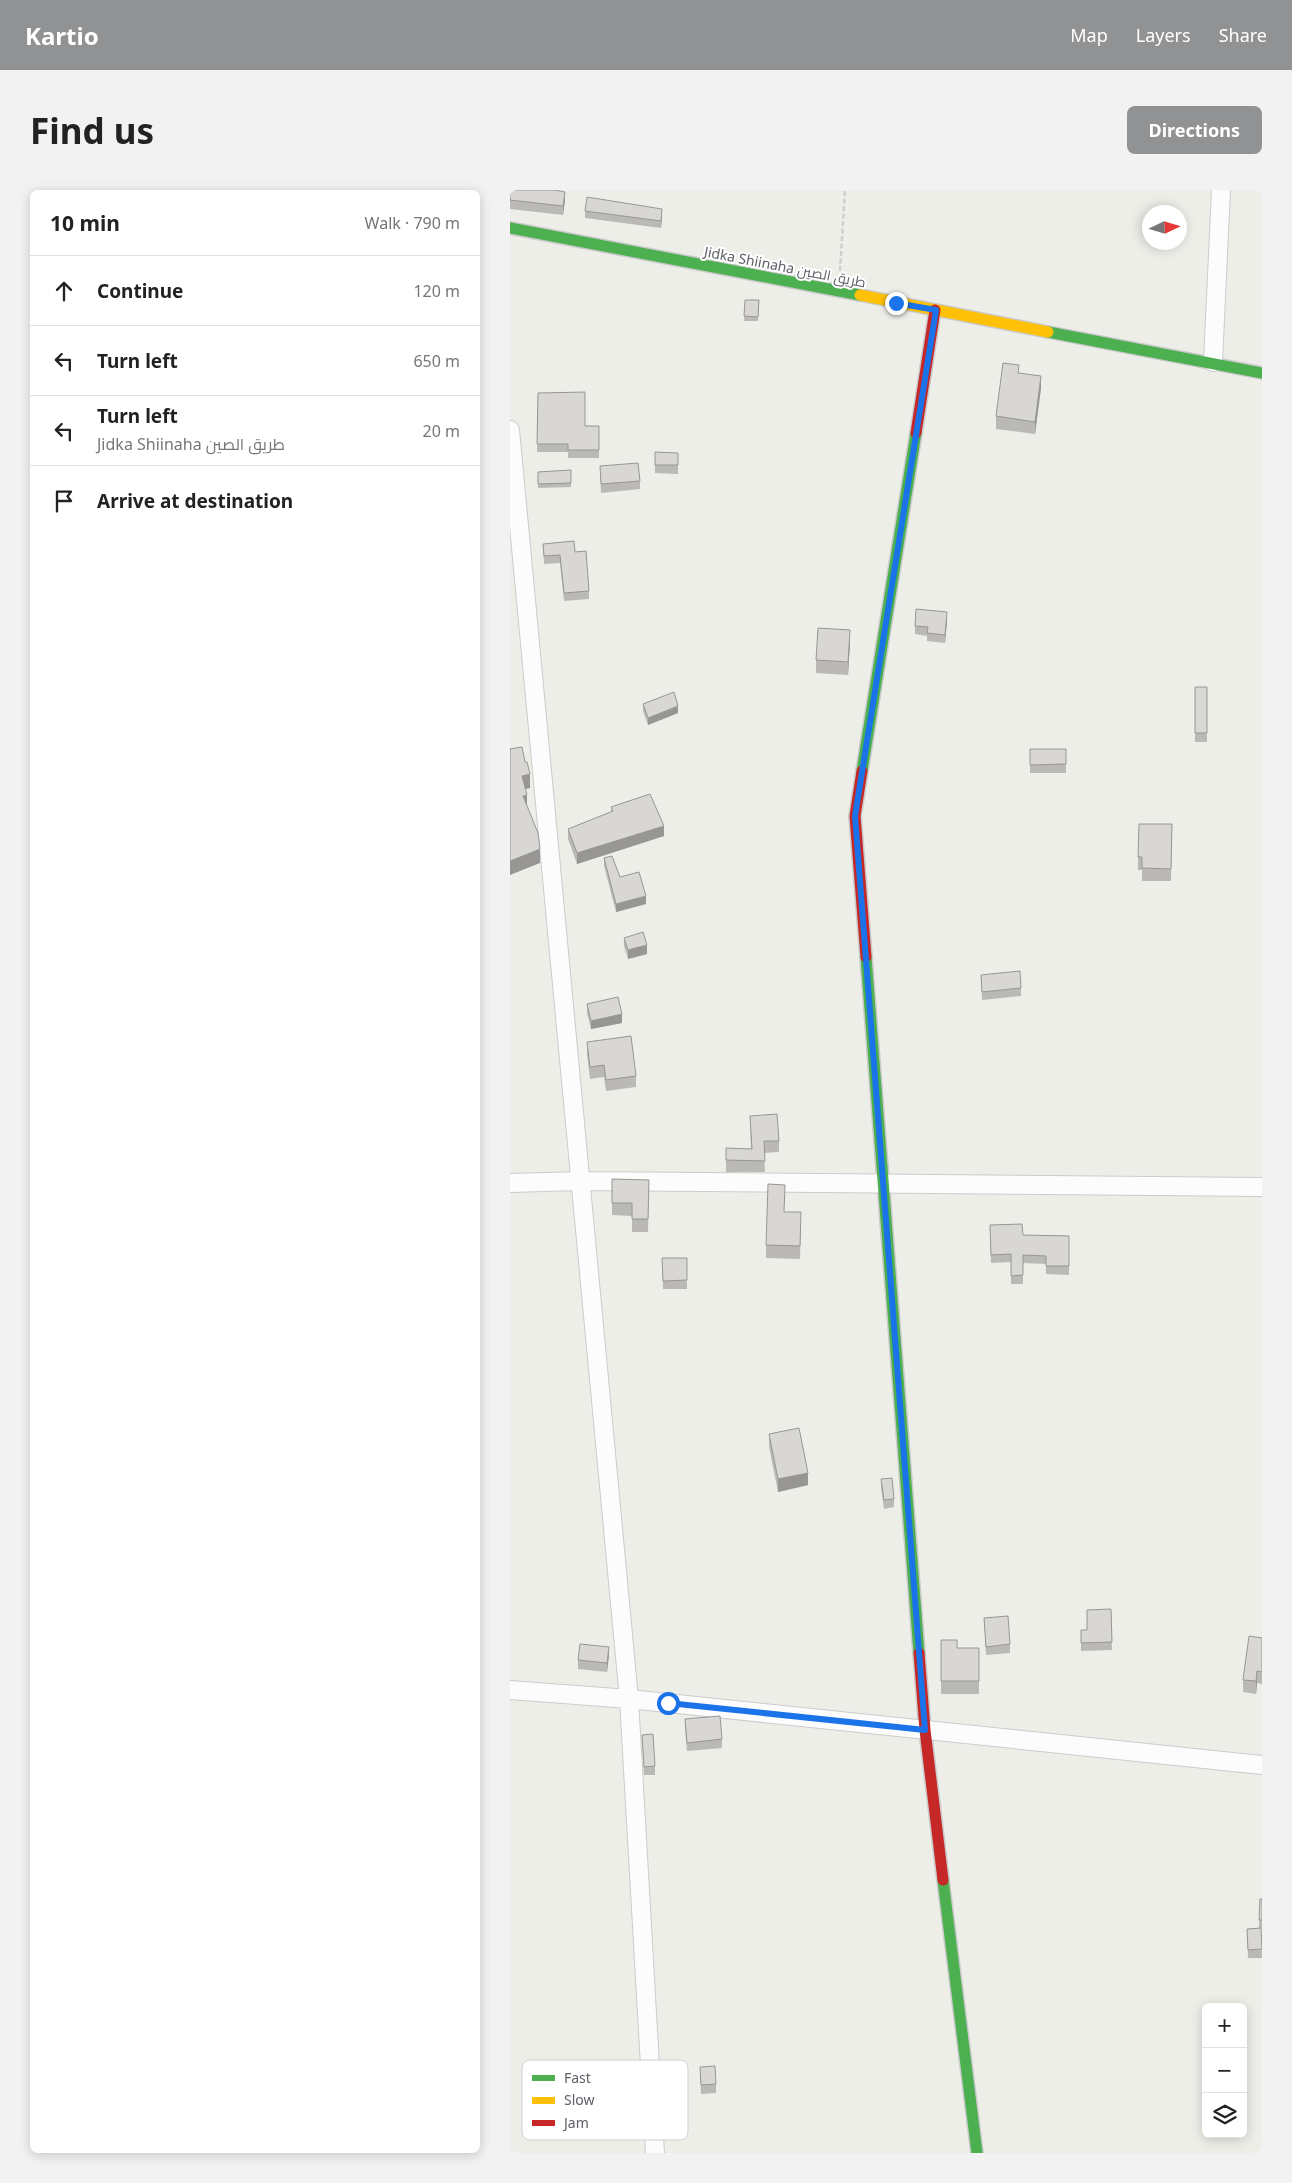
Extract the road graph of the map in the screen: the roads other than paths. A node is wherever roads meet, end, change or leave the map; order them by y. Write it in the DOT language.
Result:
graph roads {
  1 [pos="1221,190"];
  2 [pos="510,228"];
  3 [pos="936,310"];
  4 [pos="1213,362"];
  5 [pos="1262,373"];
  6 [pos="510,430"];
  7 [pos="515,541"];
  8 [pos="580,1181"];
  9 [pos="510,1183"];
  10 [pos="883,1184"];
  11 [pos="1262,1187"];
  12 [pos="510,1690"];
  13 [pos="629,1699"];
  14 [pos="925,1730"];
  15 [pos="1262,1765"];
  16 [pos="650,2060"];
  17 [pos="654,2140"];
  18 [pos="655,2153"];
  19 [pos="977,2153"];
  1 -- 4 [label="street"];
  2 -- 3 [label="street, Jidka Shiinaha طريق الصين"];
  3 -- 4 [label="street, Jidka Shiinaha طريق الصين"];
  3 -- 10 [label="street"];
  4 -- 5 [label="street, Jidka Shiinaha طريق الصين"];
  6 -- 7 [label="street"];
  7 -- 8 [label="street"];
  8 -- 9 [label="street"];
  8 -- 10 [label="street"];
  8 -- 13 [label="street"];
  10 -- 11 [label="street"];
  10 -- 14 [label="street"];
  12 -- 13 [label="street"];
  13 -- 14 [label="street"];
  13 -- 16 [label="street"];
  14 -- 15 [label="street"];
  14 -- 19 [label="street"];
  17 -- 18 [label="street"];
}
